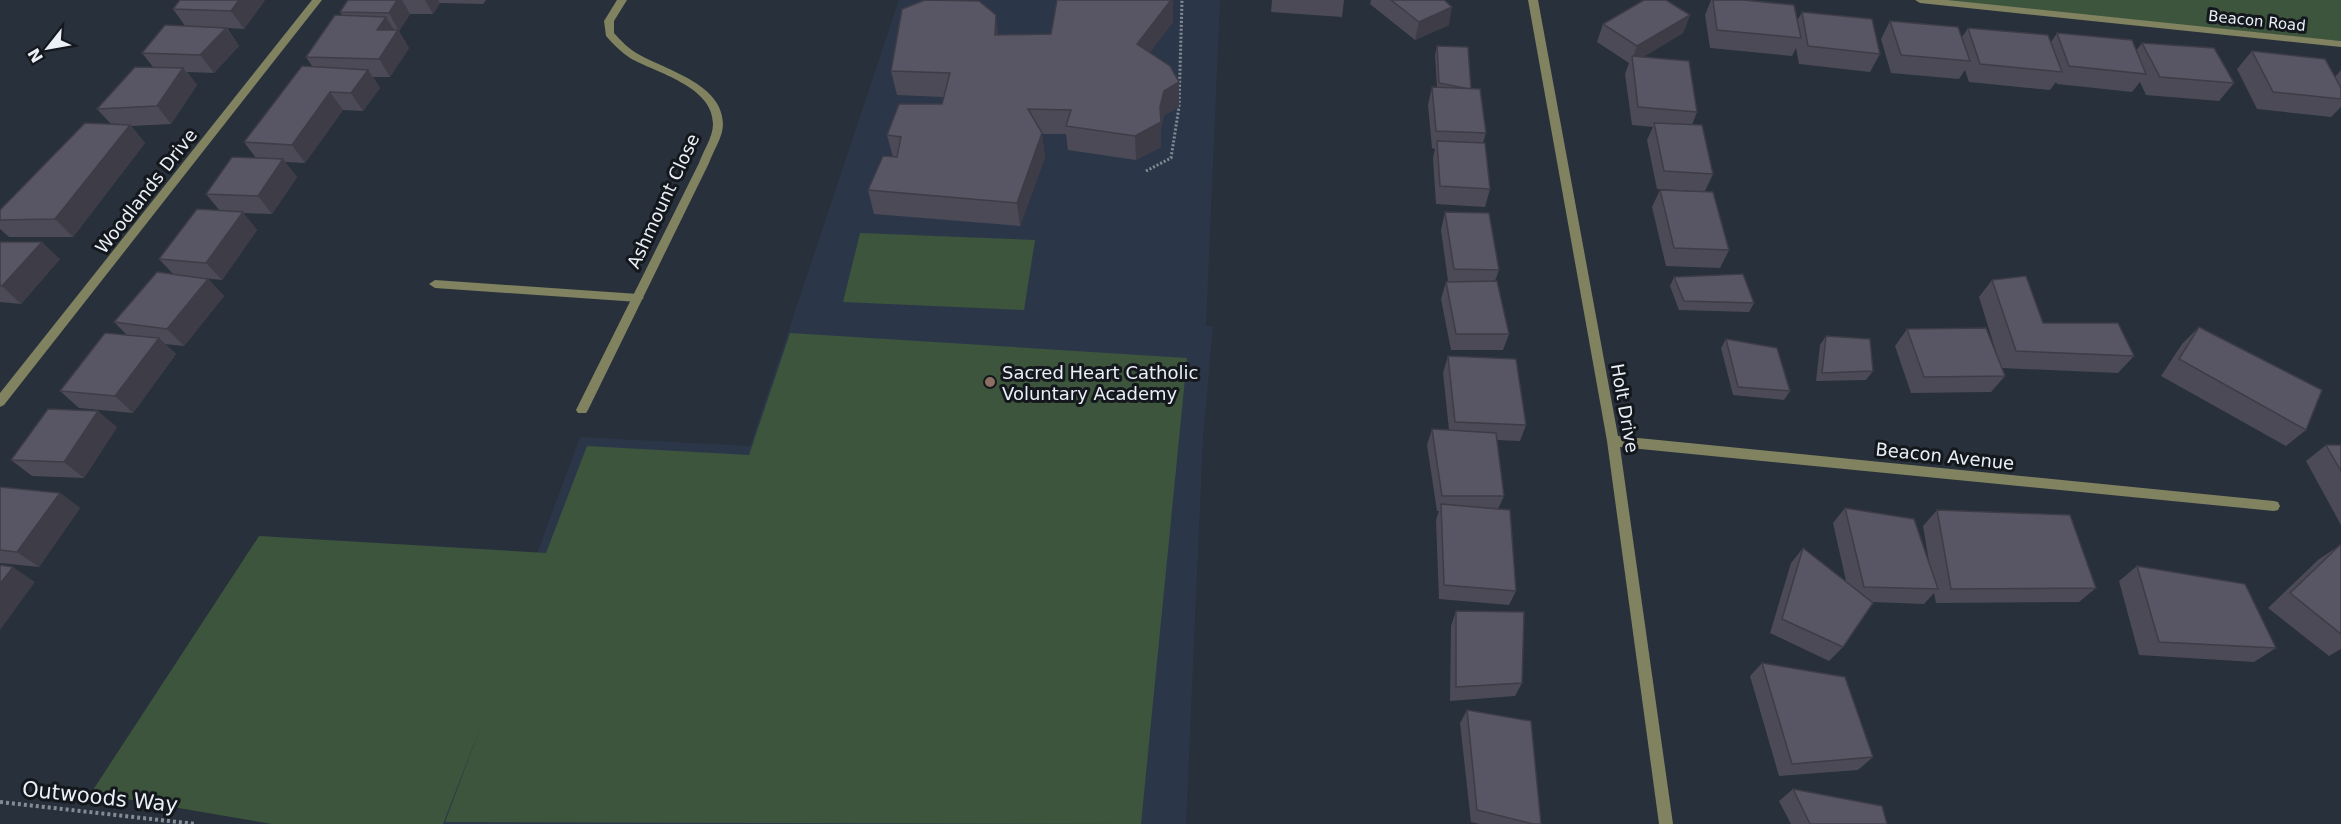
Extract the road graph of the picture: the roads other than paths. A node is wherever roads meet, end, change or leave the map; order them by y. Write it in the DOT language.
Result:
graph roads {
  1 [pos="317,0"];
  2 [pos="622,0"];
  3 [pos="1533,0"];
  4 [pos="1920,0"];
  5 [pos="2341,44"];
  6 [pos="435,284"];
  7 [pos="638,298"];
  8 [pos="0,402"];
  9 [pos="582,410"];
  10 [pos="1614,441"];
  11 [pos="2274,506"];
  12 [pos="1666,824"];
  1 -- 8 [label="street, Woodlands Drive"];
  2 -- 7 [label="street, Ashmount Close"];
  3 -- 10 [label="street, Holt Drive"];
  4 -- 5 [label="street, Beacon Road"];
  6 -- 7 [label="street, Ashmount Close"];
  7 -- 9 [label="street, Ashmount Close"];
  10 -- 11 [label="street, Beacon Avenue"];
  10 -- 12 [label="street, Holt Drive"];
}
